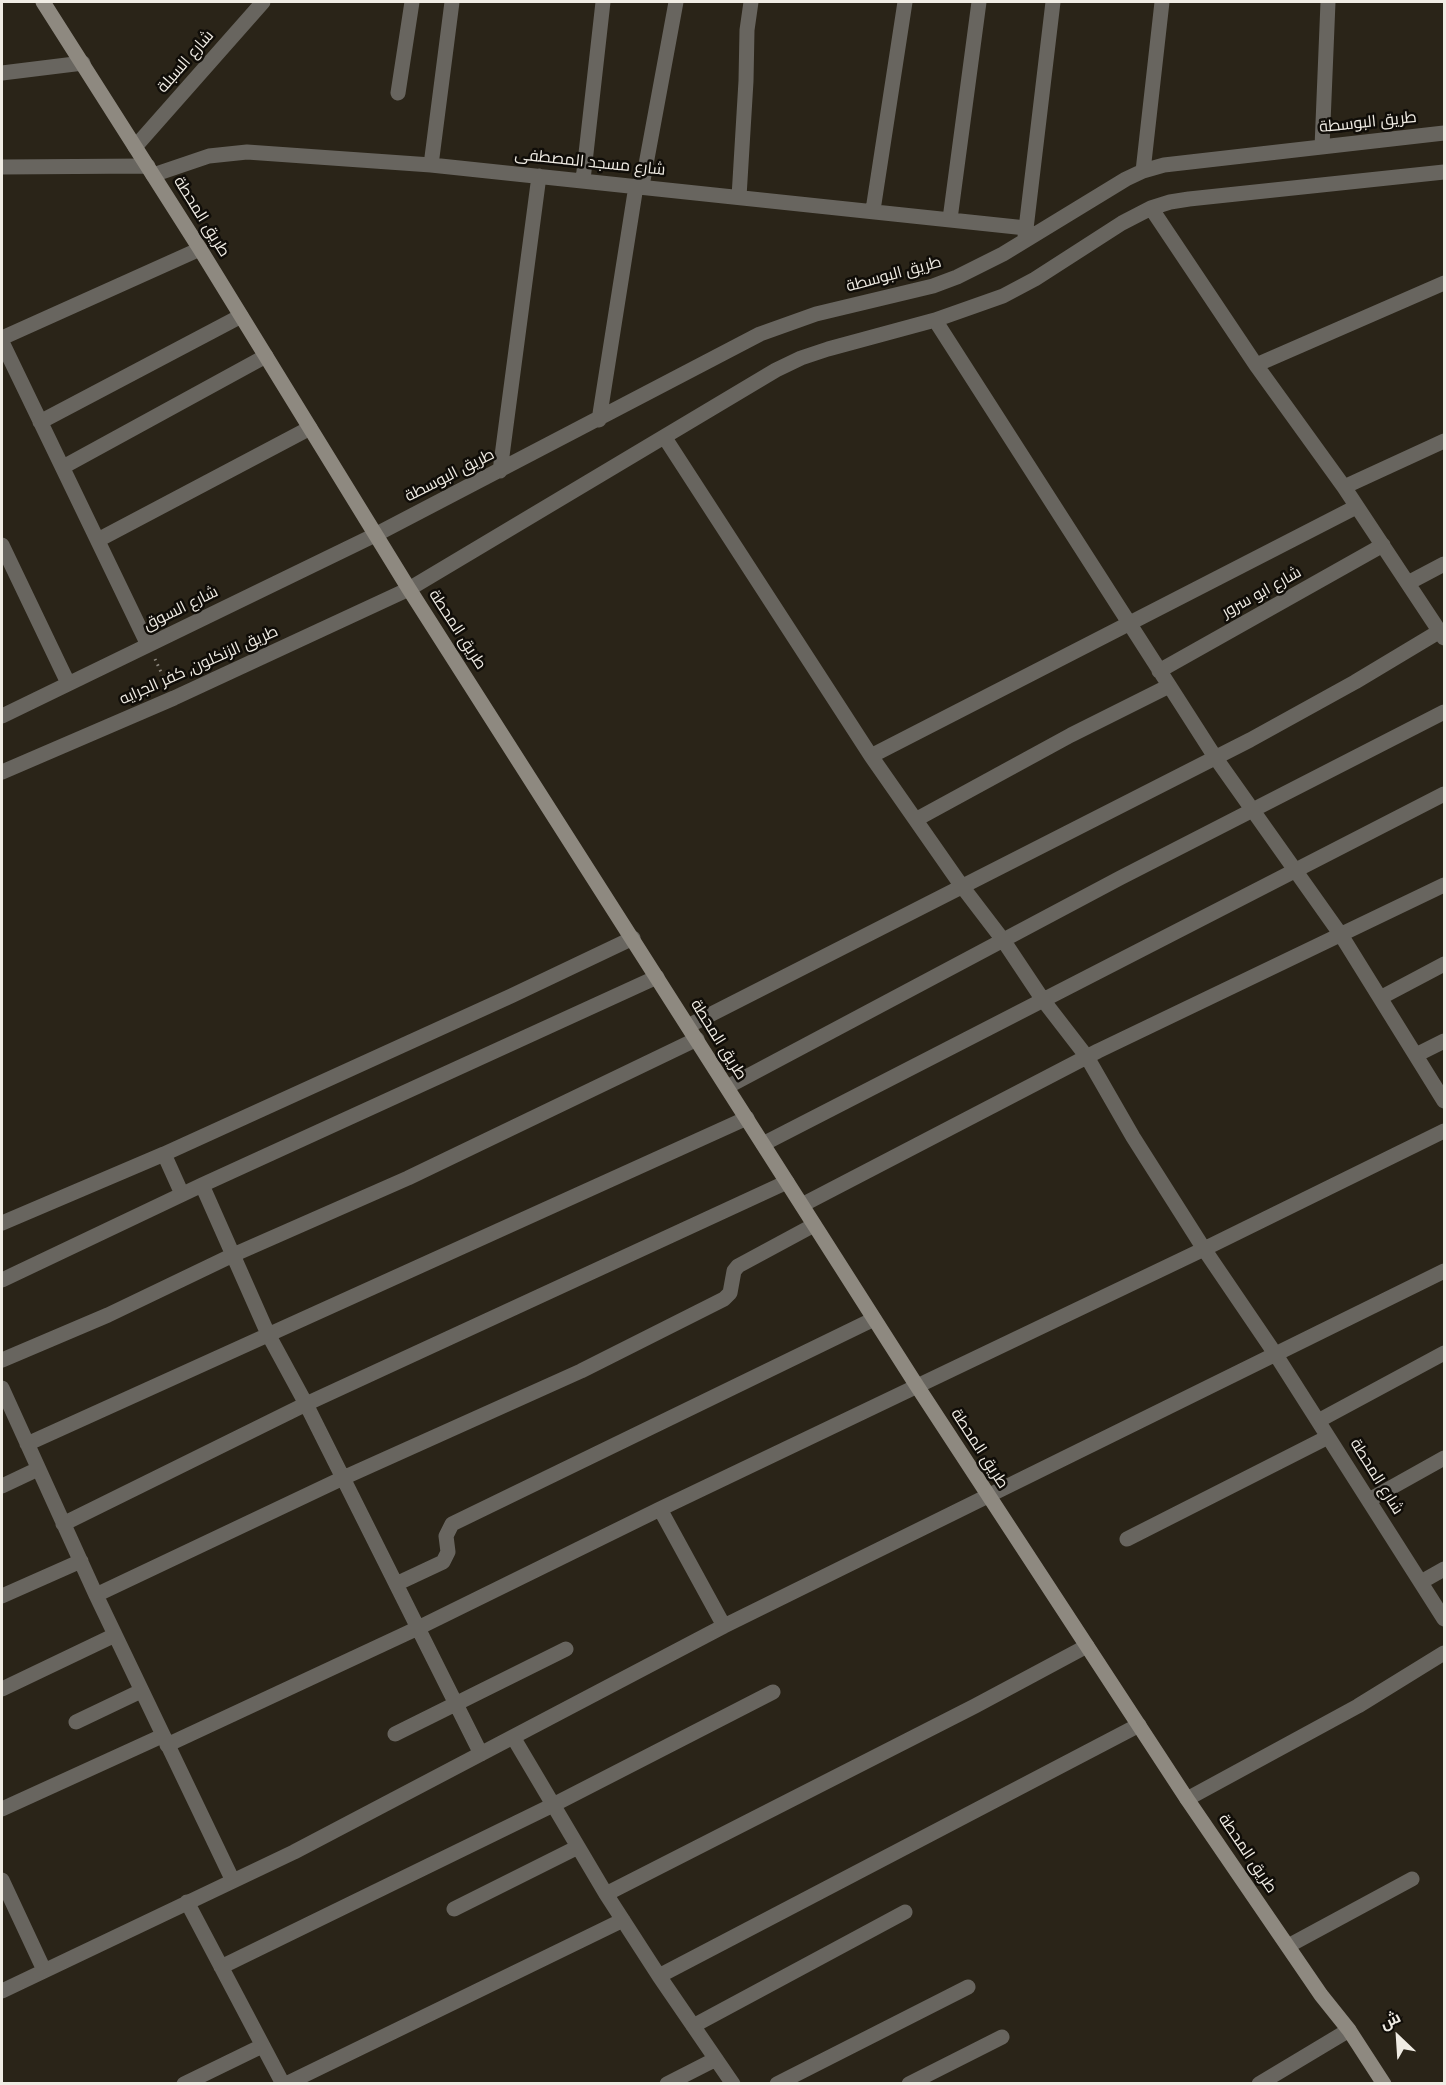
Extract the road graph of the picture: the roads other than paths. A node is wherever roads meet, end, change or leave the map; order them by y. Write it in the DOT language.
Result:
graph roads {
  1 [pos="43,2"];
  2 [pos="263,2"];
  3 [pos="412,2"];
  4 [pos="452,2"];
  5 [pos="603,2"];
  6 [pos="676,2"];
  7 [pos="751,2"];
  8 [pos="905,2"];
  9 [pos="979,2"];
  10 [pos="1053,2"];
  11 [pos="1162,2"];
  12 [pos="1328,2"];
  13 [pos="83,63"];
  14 [pos="2,73"];
  15 [pos="398,93"];
  16 [pos="1444,133"];
  17 [pos="135,147"];
  18 [pos="1322,147"];
  19 [pos="431,165"];
  20 [pos="2,167"];
  21 [pos="151,170"];
  22 [pos="1143,171"];
  23 [pos="1444,172"];
  24 [pos="539,176"];
  25 [pos="583,180"];
  26 [pos="639,186"];
  27 [pos="739,196"];
  28 [pos="1151,208"];
  29 [pos="873,210"];
  30 [pos="950,219"];
  31 [pos="1025,234"];
  32 [pos="200,249"];
  33 [pos="1444,283"];
  34 [pos="241,316"];
  35 [pos="935,320"];
  36 [pos="2,340"];
  37 [pos="266,356"];
  38 [pos="1256,365"];
  39 [pos="599,420"];
  40 [pos="40,422"];
  41 [pos="310,428"];
  42 [pos="665,438"];
  43 [pos="1444,441"];
  44 [pos="63,467"];
  45 [pos="500,471"];
  46 [pos="1344,487"];
  47 [pos="1356,507"];
  48 [pos="375,535"];
  49 [pos="98,540"];
  50 [pos="2,545"];
  51 [pos="1383,545"];
  52 [pos="1444,564"];
  53 [pos="1408,583"];
  54 [pos="409,589"];
  55 [pos="1128,623"];
  56 [pos="1442,634"];
  57 [pos="148,645"];
  58 [pos="1159,671"];
  59 [pos="68,683"];
  60 [pos="1168,686"];
  61 [pos="1444,712"];
  62 [pos="2,716"];
  63 [pos="871,756"];
  64 [pos="1215,757"];
  65 [pos="2,772"];
  66 [pos="1444,794"];
  67 [pos="1252,810"];
  68 [pos="916,819"];
  69 [pos="1295,871"];
  70 [pos="961,885"];
  71 [pos="1444,885"];
  72 [pos="1341,935"];
  73 [pos="633,938"];
  74 [pos="1002,940"];
  75 [pos="1444,964"];
  76 [pos="657,977"];
  77 [pos="1380,998"];
  78 [pos="1043,1000"];
  79 [pos="688,1026"];
  80 [pos="697,1039"];
  81 [pos="1444,1041"];
  82 [pos="1416,1055"];
  83 [pos="1087,1057"];
  84 [pos="727,1086"];
  85 [pos="1444,1101"];
  86 [pos="747,1118"];
  87 [pos="1444,1131"];
  88 [pos="763,1144"];
  89 [pos="164,1154"];
  90 [pos="787,1182"];
  91 [pos="202,1185"];
  92 [pos="182,1194"];
  93 [pos="802,1205"];
  94 [pos="2,1223"];
  95 [pos="814,1225"];
  96 [pos="1204,1249"];
  97 [pos="233,1255"];
  98 [pos="1444,1271"];
  99 [pos="2,1280"];
  100 [pos="874,1319"];
  101 [pos="268,1334"];
  102 [pos="1444,1353"];
  103 [pos="1276,1355"];
  104 [pos="2,1360"];
  105 [pos="917,1386"];
  106 [pos="2,1388"];
  107 [pos="306,1404"];
  108 [pos="1318,1421"];
  109 [pos="1328,1437"];
  110 [pos="27,1444"];
  111 [pos="1444,1458"];
  112 [pos="38,1469"];
  113 [pos="343,1478"];
  114 [pos="2,1486"];
  115 [pos="988,1496"];
  116 [pos="1369,1500"];
  117 [pos="660,1509"];
  118 [pos="63,1524"];
  119 [pos="1127,1539"];
  120 [pos="81,1561"];
  121 [pos="1444,1569"];
  122 [pos="1421,1582"];
  123 [pos="396,1584"];
  124 [pos="96,1595"];
  125 [pos="2,1596"];
  126 [pos="1444,1619"];
  127 [pos="724,1626"];
  128 [pos="418,1628"];
  129 [pos="115,1635"];
  130 [pos="1087,1646"];
  131 [pos="566,1649"];
  132 [pos="1444,1653"];
  133 [pos="2,1689"];
  134 [pos="141,1691"];
  135 [pos="773,1692"];
  136 [pos="456,1704"];
  137 [pos="76,1722"];
  138 [pos="1139,1725"];
  139 [pos="395,1734"];
  140 [pos="513,1737"];
  141 [pos="164,1741"];
  142 [pos="481,1754"];
  143 [pos="1187,1799"];
  144 [pos="553,1805"];
  145 [pos="2,1809"];
  146 [pos="578,1847"];
  147 [pos="1412,1879"];
  148 [pos="2,1880"];
  149 [pos="232,1881"];
  150 [pos="606,1894"];
  151 [pos="187,1902"];
  152 [pos="454,1909"];
  153 [pos="905,1912"];
  154 [pos="623,1920"];
  155 [pos="1288,1946"];
  156 [pos="221,1967"];
  157 [pos="44,1970"];
  158 [pos="659,1976"];
  159 [pos="968,1987"];
  160 [pos="2,1990"];
  161 [pos="693,2026"];
  162 [pos="1349,2030"];
  163 [pos="1002,2037"];
  164 [pos="262,2046"];
  165 [pos="716,2059"];
  166 [pos="184,2084"];
  167 [pos="284,2084"];
  168 [pos="667,2084"];
  169 [pos="733,2084"];
  170 [pos="777,2084"];
  171 [pos="909,2084"];
  172 [pos="1259,2084"];
  173 [pos="1384,2084"];
  1 -- 13 [label="street, طريق المحطة"];
  2 -- 17 [label="street, شارع السبلة"];
  3 -- 15 [label="street"];
  4 -- 19 [label="street"];
  5 -- 25 [label="street"];
  6 -- 26 [label="street"];
  7 -- 27 [label="street"];
  8 -- 29 [label="street"];
  9 -- 30 [label="street"];
  10 -- 31 [label="street"];
  11 -- 22 [label="street"];
  12 -- 18 [label="street"];
  13 -- 14 [label="street"];
  13 -- 17 [label="street, طريق المحطة"];
  16 -- 18 [label="street, طريق البوسطة"];
  17 -- 21 [label="street, طريق المحطة"];
  18 -- 22 [label="street, طريق البوسطة"];
  19 -- 21 [label="street, شارع مسجد المصطفى"];
  19 -- 24 [label="street, شارع مسجد المصطفى"];
  20 -- 21 [label="street, شارع مسجد المصطفى"];
  21 -- 32 [label="street, طريق المحطة"];
  22 -- 31 [label="street, طريق البوسطة"];
  23 -- 28 [label="street"];
  24 -- 25 [label="street, شارع مسجد المصطفى"];
  24 -- 45 [label="street"];
  25 -- 26 [label="street, شارع مسجد المصطفى"];
  26 -- 27 [label="street, شارع مسجد المصطفى"];
  26 -- 39 [label="street"];
  27 -- 29 [label="street, شارع مسجد المصطفى"];
  28 -- 35 [label="street"];
  28 -- 38 [label="street"];
  29 -- 30 [label="street, شارع مسجد المصطفى"];
  30 -- 31 [label="street, شارع مسجد المصطفى"];
  31 -- 39 [label="street, طريق البوسطة"];
  32 -- 34 [label="street, طريق المحطة"];
  32 -- 36 [label="street"];
  33 -- 38 [label="street"];
  34 -- 37 [label="street, طريق المحطة"];
  34 -- 40 [label="street"];
  35 -- 42 [label="street"];
  35 -- 55 [label="street"];
  36 -- 40 [label="street"];
  37 -- 41 [label="street, طريق المحطة"];
  37 -- 44 [label="street"];
  38 -- 46 [label="street"];
  39 -- 45 [label="street, طريق البوسطة"];
  40 -- 44 [label="street"];
  41 -- 48 [label="street, طريق المحطة"];
  41 -- 49 [label="street"];
  42 -- 54 [label="street"];
  42 -- 63 [label="street, شارع المحطة"];
  43 -- 46 [label="street"];
  44 -- 49 [label="street"];
  45 -- 48 [label="street, طريق البوسطة"];
  46 -- 47 [label="street"];
  47 -- 51 [label="street"];
  47 -- 55 [label="street"];
  48 -- 54 [label="street, طريق المحطة"];
  48 -- 57 [label="street, شارع السوق"];
  49 -- 57 [label="street"];
  50 -- 59 [label="street"];
  51 -- 53 [label="street"];
  51 -- 58 [label="street, شارع ابو سرور"];
  52 -- 53 [label="street"];
  53 -- 56 [label="street"];
  54 -- 65 [label="street, طريق الزنكلون, كفر الجرايه"];
  54 -- 73 [label="street, طريق المحطة"];
  55 -- 58 [label="street"];
  55 -- 63 [label="street"];
  56 -- 64 [label="street"];
  57 -- 59 [label="street, شارع السوق"];
  58 -- 60 [label="street"];
  59 -- 62 [label="street, شارع السوق"];
  60 -- 64 [label="street"];
  60 -- 68 [label="street"];
  61 -- 67 [label="street"];
  63 -- 68 [label="street, شارع المحطة"];
  64 -- 67 [label="street"];
  64 -- 70 [label="street"];
  66 -- 69 [label="street"];
  67 -- 69 [label="street"];
  67 -- 74 [label="street"];
  68 -- 70 [label="street, شارع المحطة"];
  69 -- 72 [label="street"];
  69 -- 78 [label="street"];
  70 -- 74 [label="street, شارع المحطة"];
  70 -- 79 [label="street"];
  71 -- 72 [label="street"];
  72 -- 77 [label="street"];
  72 -- 83 [label="street"];
  73 -- 76 [label="street, طريق المحطة"];
  73 -- 89 [label="street"];
  74 -- 78 [label="street, شارع المحطة"];
  74 -- 84 [label="street"];
  75 -- 77 [label="street"];
  76 -- 79 [label="street, طريق المحطة"];
  76 -- 91 [label="street"];
  77 -- 82 [label="street"];
  78 -- 83 [label="street, شارع المحطة"];
  78 -- 88 [label="street"];
  79 -- 80 [label="street, طريق المحطة"];
  80 -- 84 [label="street, طريق المحطة"];
  80 -- 97 [label="street"];
  81 -- 82 [label="street"];
  82 -- 85 [label="street"];
  83 -- 93 [label="street"];
  83 -- 96 [label="street, شارع المحطة"];
  84 -- 86 [label="street, طريق المحطة"];
  86 -- 88 [label="street, طريق المحطة"];
  86 -- 101 [label="street"];
  87 -- 96 [label="street"];
  88 -- 90 [label="street, طريق المحطة"];
  89 -- 92 [label="street"];
  89 -- 94 [label="street"];
  90 -- 93 [label="street, طريق المحطة"];
  90 -- 107 [label="street"];
  91 -- 92 [label="street"];
  91 -- 97 [label="street"];
  92 -- 99 [label="street"];
  93 -- 95 [label="street, طريق المحطة"];
  95 -- 100 [label="street, طريق المحطة"];
  95 -- 113 [label="street"];
  96 -- 103 [label="street, شارع المحطة"];
  96 -- 105 [label="street"];
  97 -- 101 [label="street"];
  97 -- 104 [label="street"];
  98 -- 103 [label="street"];
  100 -- 105 [label="street, طريق المحطة"];
  100 -- 123 [label="street"];
  101 -- 107 [label="street"];
  101 -- 110 [label="street"];
  102 -- 108 [label="street"];
  103 -- 108 [label="street, شارع المحطة"];
  103 -- 115 [label="street"];
  105 -- 115 [label="street, طريق المحطة"];
  105 -- 117 [label="street"];
  106 -- 110 [label="street"];
  107 -- 113 [label="street"];
  107 -- 118 [label="street"];
  108 -- 109 [label="street, شارع المحطة"];
  109 -- 116 [label="street, شارع المحطة"];
  109 -- 119 [label="street"];
  110 -- 112 [label="street"];
  111 -- 116 [label="street"];
  112 -- 114 [label="street"];
  112 -- 118 [label="street"];
  113 -- 123 [label="street"];
  113 -- 124 [label="street"];
  115 -- 127 [label="street"];
  115 -- 130 [label="street, طريق المحطة"];
  116 -- 122 [label="street, شارع المحطة"];
  117 -- 127 [label="street"];
  117 -- 128 [label="street"];
  118 -- 120 [label="street"];
  120 -- 124 [label="street"];
  120 -- 125 [label="street"];
  121 -- 122 [label="street"];
  122 -- 126 [label="street, شارع المحطة"];
  123 -- 128 [label="street"];
  124 -- 129 [label="street"];
  127 -- 140 [label="street"];
  128 -- 136 [label="street"];
  128 -- 141 [label="street"];
  129 -- 133 [label="street"];
  129 -- 134 [label="street"];
  130 -- 138 [label="street, طريق المحطة"];
  130 -- 150 [label="street"];
  131 -- 136 [label="street"];
  132 -- 143 [label="street"];
  134 -- 137 [label="street"];
  134 -- 141 [label="street"];
  135 -- 144 [label="street"];
  136 -- 139 [label="street"];
  136 -- 142 [label="street"];
  138 -- 143 [label="street, طريق المحطة"];
  138 -- 158 [label="street"];
  140 -- 142 [label="street"];
  140 -- 144 [label="street"];
  141 -- 145 [label="street"];
  141 -- 149 [label="street"];
  142 -- 149 [label="street"];
  143 -- 155 [label="street, طريق المحطة"];
  144 -- 146 [label="street"];
  144 -- 156 [label="street"];
  146 -- 150 [label="street"];
  146 -- 152 [label="street"];
  147 -- 155 [label="street"];
  148 -- 157 [label="street"];
  149 -- 151 [label="street"];
  150 -- 154 [label="street"];
  151 -- 156 [label="street"];
  151 -- 157 [label="street"];
  153 -- 161 [label="street"];
  154 -- 158 [label="street"];
  154 -- 167 [label="street"];
  155 -- 162 [label="street, طريق المحطة"];
  156 -- 164 [label="street"];
  157 -- 160 [label="street"];
  158 -- 161 [label="street"];
  159 -- 170 [label="street"];
  161 -- 165 [label="street"];
  162 -- 172 [label="street"];
  162 -- 173 [label="street, طريق المحطة"];
  163 -- 171 [label="street"];
  164 -- 166 [label="street"];
  164 -- 167 [label="street"];
  165 -- 168 [label="street"];
  165 -- 169 [label="street"];
}
